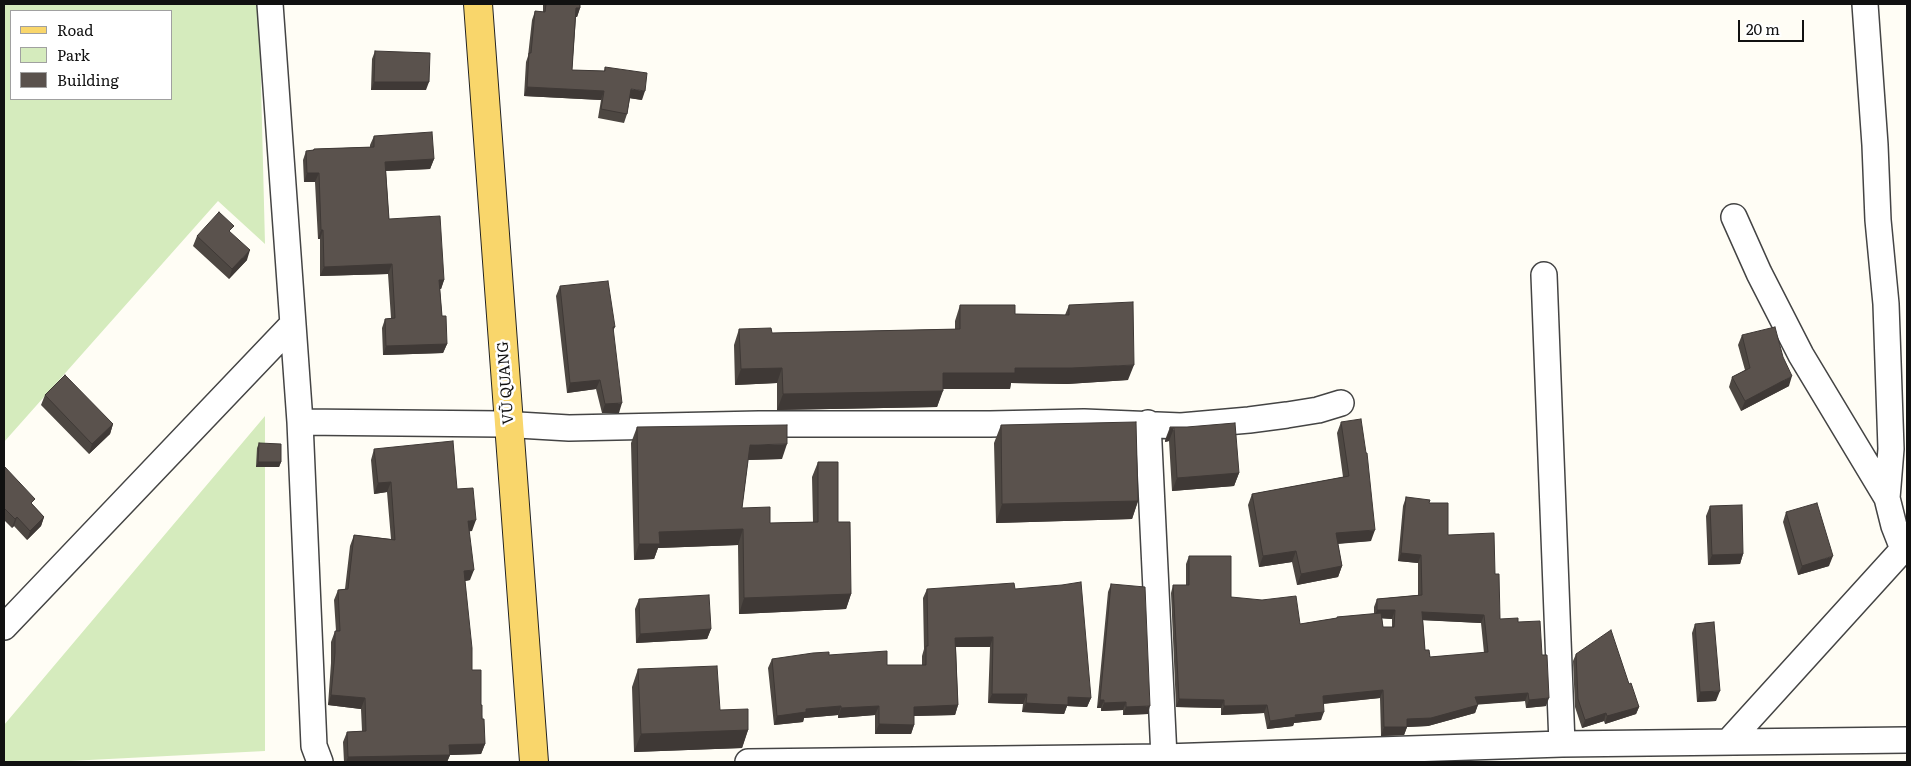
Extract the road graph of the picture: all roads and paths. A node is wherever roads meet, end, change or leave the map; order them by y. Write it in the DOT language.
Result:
graph roads {
  1 [pos="270,4"];
  2 [pos="478,4"];
  3 [pos="1865,4"];
  4 [pos="1734,217"];
  5 [pos="1544,275"];
  6 [pos="292,325"];
  7 [pos="1341,403"];
  8 [pos="300,422"];
  9 [pos="1148,423"];
  10 [pos="509,425"];
  11 [pos="1887,498"];
  12 [pos="1905,547"];
  13 [pos="4,627"];
  14 [pos="1907,740"];
  15 [pos="1562,744"];
  16 [pos="1714,749"];
  17 [pos="1164,757"];
  18 [pos="1270,757"];
  19 [pos="320,762"];
  20 [pos="534,762"];
  21 [pos="748,762"];
  22 [pos="757,762"];
  1 -- 6 [label="street"];
  2 -- 10 [label="main road, VŨ QUANG"];
  3 -- 11 [label="street"];
  4 -- 11 [label="street"];
  5 -- 15 [label="street"];
  6 -- 8 [label="street"];
  6 -- 13 [label="street"];
  7 -- 9 [label="street"];
  8 -- 10 [label="street"];
  8 -- 19 [label="street"];
  9 -- 10 [label="street"];
  9 -- 17 [label="street"];
  10 -- 20 [label="main road, VŨ QUANG"];
  11 -- 12 [label="street"];
  12 -- 16 [label="street"];
  14 -- 16 [label="street"];
  15 -- 16 [label="street"];
  15 -- 18 [label="street"];
  17 -- 18 [label="street"];
  17 -- 22 [label="street"];
  21 -- 22 [label="street"];
}
